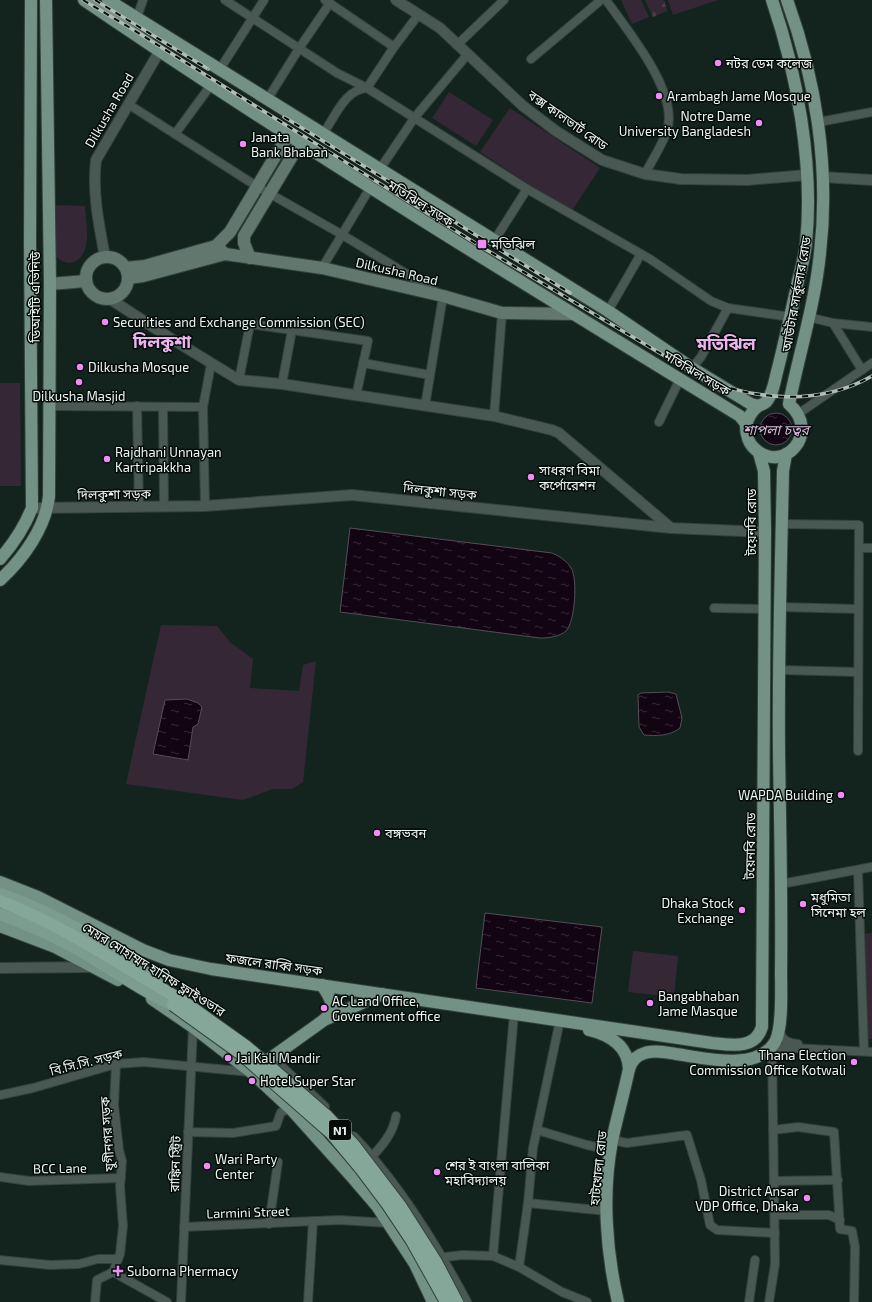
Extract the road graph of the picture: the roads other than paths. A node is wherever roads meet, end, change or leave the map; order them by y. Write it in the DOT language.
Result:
graph roads {
  1 [pos="31,0"];
  2 [pos="46,0"];
  3 [pos="84,0"];
  4 [pos="108,0"];
  5 [pos="143,0"];
  6 [pos="225,0"];
  7 [pos="264,0"];
  8 [pos="396,0"];
  9 [pos="504,0"];
  10 [pos="601,0"];
  11 [pos="606,0"];
  12 [pos="772,0"];
  13 [pos="787,0"];
  14 [pos="328,1"];
  15 [pos="419,14"];
  16 [pos="137,17"];
  17 [pos="253,17"];
  18 [pos="457,45"];
  19 [pos="300,47"];
  20 [pos="394,47"];
  21 [pos="159,52"];
  22 [pos="467,55"];
  23 [pos="531,59"];
  24 [pos="220,70"];
  25 [pos="211,85"];
  26 [pos="367,88"];
  27 [pos="267,100"];
  28 [pos="128,104"];
  29 [pos="872,112"];
  30 [pos="415,116"];
  31 [pos="298,118"];
  32 [pos="819,122"];
  33 [pos="310,126"];
  34 [pos="175,134"];
  35 [pos="324,134"];
  36 [pos="288,135"];
  37 [pos="300,143"];
  38 [pos="380,168"];
  39 [pos="645,174"];
  40 [pos="807,175"];
  41 [pos="823,177"];
  42 [pos="872,180"];
  43 [pos="258,187"];
  44 [pos="370,188"];
  45 [pos="527,189"];
  46 [pos="271,195"];
  47 [pos="341,234"];
  48 [pos="494,241"];
  49 [pos="221,250"];
  50 [pos="641,254"];
  51 [pos="105,257"];
  52 [pos="250,258"];
  53 [pos="322,268"];
  54 [pos="127,273"];
  55 [pos="86,281"];
  56 [pos="30,284"];
  57 [pos="50,284"];
  58 [pos="443,296"];
  59 [pos="110,299"];
  60 [pos="728,308"];
  61 [pos="50,309"];
  62 [pos="31,310"];
  63 [pos="608,311"];
  64 [pos="502,313"];
  65 [pos="573,314"];
  66 [pos="791,317"];
  67 [pos="808,317"];
  68 [pos="833,323"];
  69 [pos="872,327"];
  70 [pos="292,330"];
  71 [pos="363,363"];
  72 [pos="872,363"];
  73 [pos="211,364"];
  74 [pos="692,368"];
  75 [pos="862,370"];
  76 [pos="430,375"];
  77 [pos="680,379"];
  78 [pos="239,380"];
  79 [pos="282,384"];
  80 [pos="356,396"];
  81 [pos="762,404"];
  82 [pos="48,406"];
  83 [pos="137,406"];
  84 [pos="425,406"];
  85 [pos="163,407"];
  86 [pos="203,407"];
  87 [pos="798,414"];
  88 [pos="494,416"];
  89 [pos="659,422"];
  90 [pos="747,425"];
  91 [pos="760,453"];
  92 [pos="785,460"];
  93 [pos="763,465"];
  94 [pos="205,506"];
  95 [pos="139,507"];
  96 [pos="164,507"];
  97 [pos="32,508"];
  98 [pos="47,508"];
  99 [pos="782,524"];
  100 [pos="25,525"];
  101 [pos="672,528"];
  102 [pos="765,532"];
  103 [pos="36,533"];
  104 [pos="859,548"];
  105 [pos="872,548"];
  106 [pos="0,559"];
  107 [pos="2,580"];
  108 [pos="780,607"];
  109 [pos="714,608"];
  110 [pos="764,609"];
  111 [pos="858,609"];
  112 [pos="780,670"];
  113 [pos="858,672"];
  114 [pos="858,751"];
  115 [pos="872,867"];
  116 [pos="858,871"];
  117 [pos="0,882"];
  118 [pos="781,884"];
  119 [pos="0,894"];
  120 [pos="0,901"];
  121 [pos="0,906"];
  122 [pos="0,914"];
  123 [pos="0,926"];
  124 [pos="94,967"];
  125 [pos="0,968"];
  126 [pos="322,985"];
  127 [pos="383,994"];
  128 [pos="177,1002"];
  129 [pos="514,1014"];
  130 [pos="324,1020"];
  131 [pos="560,1020"];
  132 [pos="193,1027"];
  133 [pos="779,1029"];
  134 [pos="657,1035"];
  135 [pos="772,1047"];
  136 [pos="822,1049"];
  137 [pos="652,1051"];
  138 [pos="868,1051"];
  139 [pos="271,1058"];
  140 [pos="116,1064"];
  141 [pos="191,1066"];
  142 [pos="629,1069"];
  143 [pos="251,1072"];
  144 [pos="0,1095"];
  145 [pos="291,1109"];
  146 [pos="396,1116"];
  147 [pos="537,1130"];
  148 [pos="773,1130"];
  149 [pos="188,1132"];
  150 [pos="612,1145"];
  151 [pos="372,1157"];
  152 [pos="278,1162"];
  153 [pos="0,1177"];
  154 [pos="121,1178"];
  155 [pos="354,1178"];
  156 [pos="838,1180"];
  157 [pos="774,1181"];
  158 [pos="528,1203"];
  159 [pos="607,1211"];
  160 [pos="774,1215"];
  161 [pos="840,1220"];
  162 [pos="313,1221"];
  163 [pos="389,1223"];
  164 [pos="269,1224"];
  165 [pos="184,1227"];
  166 [pos="775,1233"];
  167 [pos="493,1256"];
  168 [pos="440,1257"];
  169 [pos="118,1259"];
  170 [pos="0,1260"];
  171 [pos="755,1260"];
  172 [pos="415,1264"];
  173 [pos="519,1266"];
  174 [pos="113,1272"];
  175 [pos="430,1298"];
  176 [pos="94,1302"];
  177 [pos="167,1302"];
  178 [pos="181,1302"];
  179 [pos="308,1302"];
  180 [pos="446,1302"];
  181 [pos="458,1302"];
  182 [pos="466,1302"];
  183 [pos="587,1302"];
  184 [pos="618,1302"];
  185 [pos="749,1302"];
  186 [pos="769,1302"];
  187 [pos="854,1302"];
  1 -- 56 [label="main road, ডিআইটি এভিনিউ"];
  2 -- 57 [label="main road, ডিআইটি এভিনিউ"];
  3 -- 21 [label="main road, মতিঝিল সড়ক"];
  4 -- 16 [label="main road, মতিঝিল সড়ক"];
  5 -- 16 [label="street"];
  6 -- 17 [label="street"];
  7 -- 17 [label="street"];
  8 -- 15 [label="street, বক্স কালভার্ট রোড"];
  9 -- 18 [label="street"];
  10 -- 23 [label="street"];
  11 -- 39 [label="street"];
  12 -- 40 [label="main road, আউটার সার্কুলার রোড"];
  13 -- 32 [label="main road, আউটার সার্কুলার রোড"];
  14 -- 19 [label="street"];
  14 -- 20 [label="street"];
  15 -- 18 [label="street, বক্স কালভার্ট রোড"];
  15 -- 20 [label="street"];
  16 -- 24 [label="main road, মতিঝিল সড়ক"];
  17 -- 19 [label="street"];
  17 -- 24 [label="street"];
  18 -- 22 [label="street, বক্স কালভার্ট রোড"];
  19 -- 26 [label="street"];
  19 -- 27 [label="street"];
  20 -- 26 [label="street"];
  21 -- 25 [label="main road, মতিঝিল সড়ক"];
  21 -- 28 [label="street, Dilkusha Road"];
  22 -- 30 [label="street"];
  22 -- 39 [label="street, বক্স কালভার্ট রোড"];
  24 -- 27 [label="main road, মতিঝিল সড়ক"];
  25 -- 34 [label="street"];
  25 -- 36 [label="main road, মতিঝিল সড়ক"];
  26 -- 30 [label="street"];
  26 -- 35 [label="street"];
  27 -- 31 [label="main road, মতিঝিল সড়ক"];
  28 -- 34 [label="street"];
  28 -- 51 [label="street, Dilkusha Road"];
  29 -- 32 [label="street"];
  30 -- 38 [label="street"];
  30 -- 45 [label="street"];
  31 -- 33 [label="main road, মতিঝিল সড়ক"];
  31 -- 36 [label="main road"];
  32 -- 41 [label="main road, আউটার সার্কুলার রোড"];
  33 -- 35 [label="main road, মতিঝিল সড়ক"];
  33 -- 37 [label="main road"];
  34 -- 43 [label="street"];
  35 -- 38 [label="main road, মতিঝিল সড়ক"];
  36 -- 37 [label="main road, মতিঝিল সড়ক"];
  36 -- 43 [label="main road, Dilkusha Road"];
  37 -- 44 [label="main road, মতিঝিল সড়ক"];
  37 -- 46 [label="main road"];
  38 -- 48 [label="main road, মতিঝিল সড়ক"];
  39 -- 40 [label="street, বক্স কালভার্ট রোড"];
  40 -- 66 [label="main road, আউটার সার্কুলার রোড"];
  41 -- 42 [label="street"];
  41 -- 67 [label="main road, আউটার সার্কুলার রোড"];
  43 -- 46 [label="street"];
  43 -- 49 [label="main road, Dilkusha Road"];
  44 -- 47 [label="street"];
  44 -- 65 [label="main road, মতিঝিল সড়ক"];
  45 -- 48 [label="street"];
  45 -- 50 [label="street"];
  46 -- 47 [label="street"];
  46 -- 52 [label="main road"];
  47 -- 53 [label="street"];
  47 -- 58 [label="street"];
  48 -- 63 [label="main road, মতিঝিল সড়ক"];
  49 -- 52 [label="main road, Dilkusha Road"];
  49 -- 54 [label="main road, Dilkusha Road"];
  50 -- 60 [label="street"];
  50 -- 63 [label="street"];
  51 -- 54 [label="main road"];
  51 -- 55 [label="main road"];
  52 -- 53 [label="main road, Dilkusha Road"];
  53 -- 58 [label="main road, Dilkusha Road"];
  54 -- 59 [label="main road"];
  55 -- 57 [label="main road"];
  55 -- 59 [label="main road"];
  56 -- 57 [label="main road"];
  56 -- 62 [label="main road, ডিআইটি এভিনিউ"];
  57 -- 61 [label="main road, ডিআইটি এভিনিউ"];
  58 -- 64 [label="main road, Dilkusha Road"];
  58 -- 76 [label="street"];
  59 -- 73 [label="street"];
  60 -- 66 [label="street"];
  60 -- 74 [label="street"];
  61 -- 62 [label="main road"];
  61 -- 82 [label="main road, ডিআইটি এভিনিউ"];
  62 -- 97 [label="main road, ডিআইটি এভিনিউ"];
  63 -- 74 [label="main road, মতিঝিল সড়ক"];
  64 -- 65 [label="main road, Dilkusha Road"];
  64 -- 88 [label="street"];
  65 -- 77 [label="main road, মতিঝিল সড়ক"];
  66 -- 81 [label="main road, আউটার সার্কুলার রোড"];
  67 -- 68 [label="street"];
  67 -- 87 [label="main road, আউটার সার্কুলার রোড"];
  68 -- 69 [label="street"];
  68 -- 75 [label="street"];
  70 -- 71 [label="street"];
  70 -- 78 [label="street"];
  70 -- 79 [label="street"];
  71 -- 76 [label="street"];
  71 -- 80 [label="street"];
  72 -- 75 [label="street"];
  73 -- 78 [label="street"];
  73 -- 86 [label="street"];
  74 -- 81 [label="main road, মতিঝিল সড়ক"];
  75 -- 87 [label="street"];
  76 -- 84 [label="street"];
  77 -- 89 [label="street"];
  77 -- 90 [label="main road, মতিঝিল সড়ক"];
  78 -- 79 [label="street"];
  79 -- 80 [label="street"];
  80 -- 84 [label="street"];
  81 -- 90 [label="main road"];
  82 -- 83 [label="street"];
  82 -- 98 [label="main road, ডিআইটি এভিনিউ"];
  83 -- 85 [label="street"];
  83 -- 95 [label="street"];
  84 -- 88 [label="street"];
  85 -- 86 [label="street"];
  85 -- 96 [label="street"];
  86 -- 94 [label="street"];
  87 -- 92 [label="main road"];
  88 -- 101 [label="street"];
  90 -- 91 [label="main road"];
  91 -- 92 [label="main road"];
  91 -- 93 [label="main road, টয়েনবি রোড"];
  92 -- 93 [label="main road"];
  92 -- 99 [label="main road"];
  93 -- 102 [label="main road, টয়েনবি রোড"];
  94 -- 96 [label="street, দিলকুশা সড়ক"];
  94 -- 101 [label="street, দিলকুশা সড়ক"];
  95 -- 96 [label="street, দিলকুশা সড়ক"];
  95 -- 98 [label="street, দিলকুশা সড়ক"];
  97 -- 98 [label="street, দিলকুশা সড়ক"];
  97 -- 100 [label="main road, ডিআইটি এভিনিউ"];
  98 -- 103 [label="main road, ডিআইটি এভিনিউ"];
  99 -- 104 [label="street"];
  99 -- 108 [label="main road"];
  100 -- 103 [label="main road"];
  100 -- 106 [label="main road, ডিআইটি এভিনিউ"];
  101 -- 102 [label="street, দিলকুশা সড়ক"];
  102 -- 110 [label="main road, টয়েনবি রোড"];
  103 -- 107 [label="main road, ডিআইটি এভিনিউ"];
  104 -- 105 [label="street"];
  104 -- 111 [label="street"];
  108 -- 111 [label="street"];
  108 -- 112 [label="main road"];
  109 -- 110 [label="street"];
  110 -- 134 [label="main road, টয়েনবি রোড"];
  111 -- 113 [label="street"];
  112 -- 113 [label="street"];
  112 -- 118 [label="main road"];
  113 -- 114 [label="street"];
  115 -- 116 [label="street"];
  116 -- 118 [label="street"];
  116 -- 138 [label="street"];
  117 -- 126 [label="main road, ফজলে রাব্বি সড়ক"];
  118 -- 133 [label="main road"];
  119 -- 128 [label="highway"];
  120 -- 128 [label="highway, মেয়র মোহাম্মদ হানিফ ফ্লাইওভার / N1"];
  121 -- 128 [label="highway, মেয়র মোহাম্মদ হানিফ ফ্লাইওভার / N1"];
  122 -- 128 [label="highway"];
  123 -- 124 [label="main road"];
  124 -- 125 [label="street"];
  124 -- 132 [label="main road"];
  126 -- 127 [label="main road, ফজলে রাব্বি সড়ক"];
  126 -- 130 [label="main road"];
  127 -- 129 [label="main road, ফজলে রাব্বি সড়ক"];
  127 -- 130 [label="main road"];
  128 -- 180 [label="highway, মেয়র মোহাম্মদ হানিফ ফ্লাইওভার / N1, bridge"];
  128 -- 181 [label="highway, মেয়র মোহাম্মদ হানিফ ফ্লাইওভার / N1, bridge"];
  129 -- 131 [label="main road, ফজলে রাব্বি সড়ক"];
  129 -- 167 [label="street"];
  130 -- 139 [label="main road"];
  131 -- 134 [label="main road, টয়েনবি রোড"];
  131 -- 142 [label="main road"];
  131 -- 147 [label="street"];
  132 -- 141 [label="street, রাঙ্কিন স্ট্রিট"];
  132 -- 143 [label="main road"];
  133 -- 135 [label="main road"];
  133 -- 136 [label="street"];
  134 -- 137 [label="main road"];
  135 -- 136 [label="street"];
  135 -- 137 [label="main road"];
  135 -- 148 [label="street"];
  136 -- 138 [label="street"];
  137 -- 142 [label="main road"];
  139 -- 143 [label="main road"];
  139 -- 151 [label="street"];
  140 -- 141 [label="street, বি.সি.সি. সড়ক"];
  140 -- 144 [label="street, বি.সি.সি. সড়ক"];
  140 -- 154 [label="street, যুগীনগর সড়ক"];
  141 -- 143 [label="street, বি.সি.সি. সড়ক"];
  141 -- 149 [label="street, রাঙ্কিন স্ট্রিট"];
  142 -- 150 [label="main road, হাটখোলা রোড"];
  143 -- 145 [label="main road"];
  145 -- 149 [label="street"];
  145 -- 155 [label="main road"];
  146 -- 151 [label="street"];
  147 -- 150 [label="street"];
  147 -- 158 [label="street"];
  148 -- 156 [label="street"];
  148 -- 157 [label="street"];
  149 -- 165 [label="street, রাঙ্কিন স্ট্রিট"];
  150 -- 159 [label="main road, হাটখোলা রোড"];
  150 -- 166 [label="street"];
  151 -- 155 [label="street"];
  151 -- 168 [label="street"];
  152 -- 164 [label="street"];
  153 -- 154 [label="street, BCC Lane"];
  154 -- 169 [label="street, যুগীনগর সড়ক"];
  155 -- 163 [label="main road"];
  156 -- 157 [label="street"];
  156 -- 161 [label="street"];
  157 -- 160 [label="street"];
  158 -- 159 [label="street"];
  158 -- 173 [label="street"];
  159 -- 184 [label="main road, হাটখোলা রোড"];
  160 -- 161 [label="street"];
  160 -- 166 [label="street"];
  161 -- 187 [label="street"];
  162 -- 163 [label="street, Larmini Street"];
  162 -- 164 [label="street, Larmini Street"];
  162 -- 179 [label="street"];
  163 -- 172 [label="main road"];
  164 -- 165 [label="street, Larmini Street"];
  165 -- 178 [label="street, রাঙ্কিন স্ট্রিট"];
  166 -- 186 [label="street"];
  167 -- 168 [label="street"];
  167 -- 173 [label="street"];
  168 -- 172 [label="street"];
  168 -- 182 [label="street"];
  169 -- 170 [label="street"];
  169 -- 174 [label="street, যুগীনগর সড়ক"];
  171 -- 185 [label="street"];
  172 -- 175 [label="main road"];
  173 -- 183 [label="street"];
  174 -- 176 [label="street"];
  174 -- 177 [label="street"];
}
